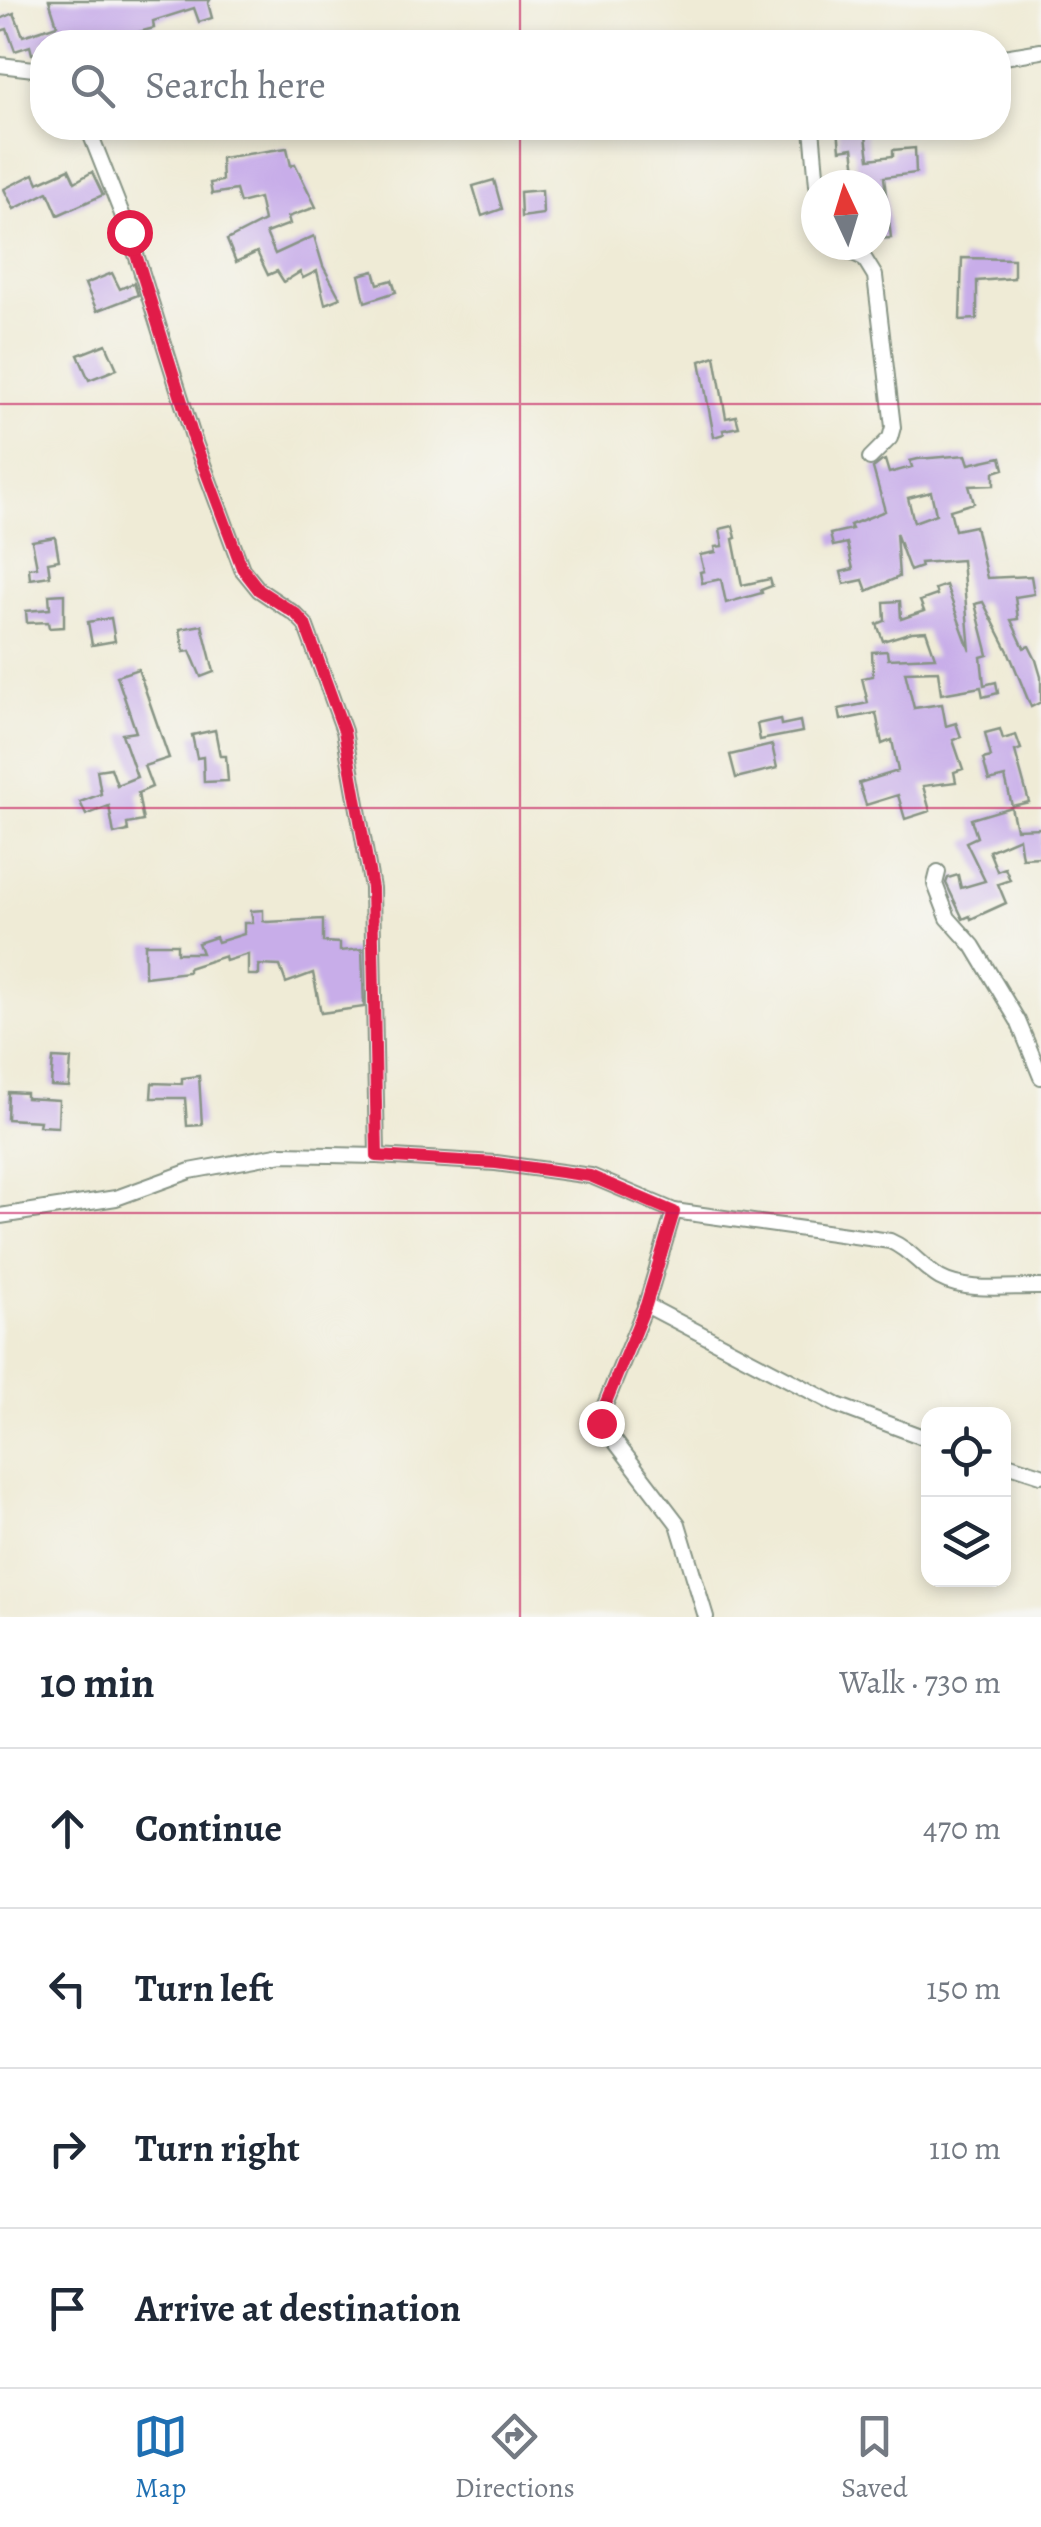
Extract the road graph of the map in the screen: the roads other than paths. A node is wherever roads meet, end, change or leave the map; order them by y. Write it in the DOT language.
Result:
graph roads {
  1 [pos="1041,51"];
  2 [pos="1011,56"];
  3 [pos="0,65"];
  4 [pos="30,69"];
  5 [pos="93,140"];
  6 [pos="813,140"];
  7 [pos="816,170"];
  8 [pos="865,260"];
  9 [pos="870,458"];
  10 [pos="938,872"];
  11 [pos="1041,1077"];
  12 [pos="377,1156"];
  13 [pos="674,1212"];
  14 [pos="0,1216"];
  15 [pos="1041,1287"];
  16 [pos="646,1305"];
  17 [pos="921,1436"];
  18 [pos="1011,1465"];
  19 [pos="1041,1475"];
  20 [pos="706,1617"];
  1 -- 2 [label="street"];
  3 -- 4 [label="street"];
  5 -- 12 [label="street"];
  6 -- 7 [label="street"];
  8 -- 9 [label="street"];
  10 -- 11 [label="street"];
  12 -- 13 [label="street"];
  12 -- 14 [label="street"];
  13 -- 15 [label="street"];
  13 -- 16 [label="street"];
  16 -- 17 [label="street"];
  16 -- 20 [label="street"];
  18 -- 19 [label="street"];
}
